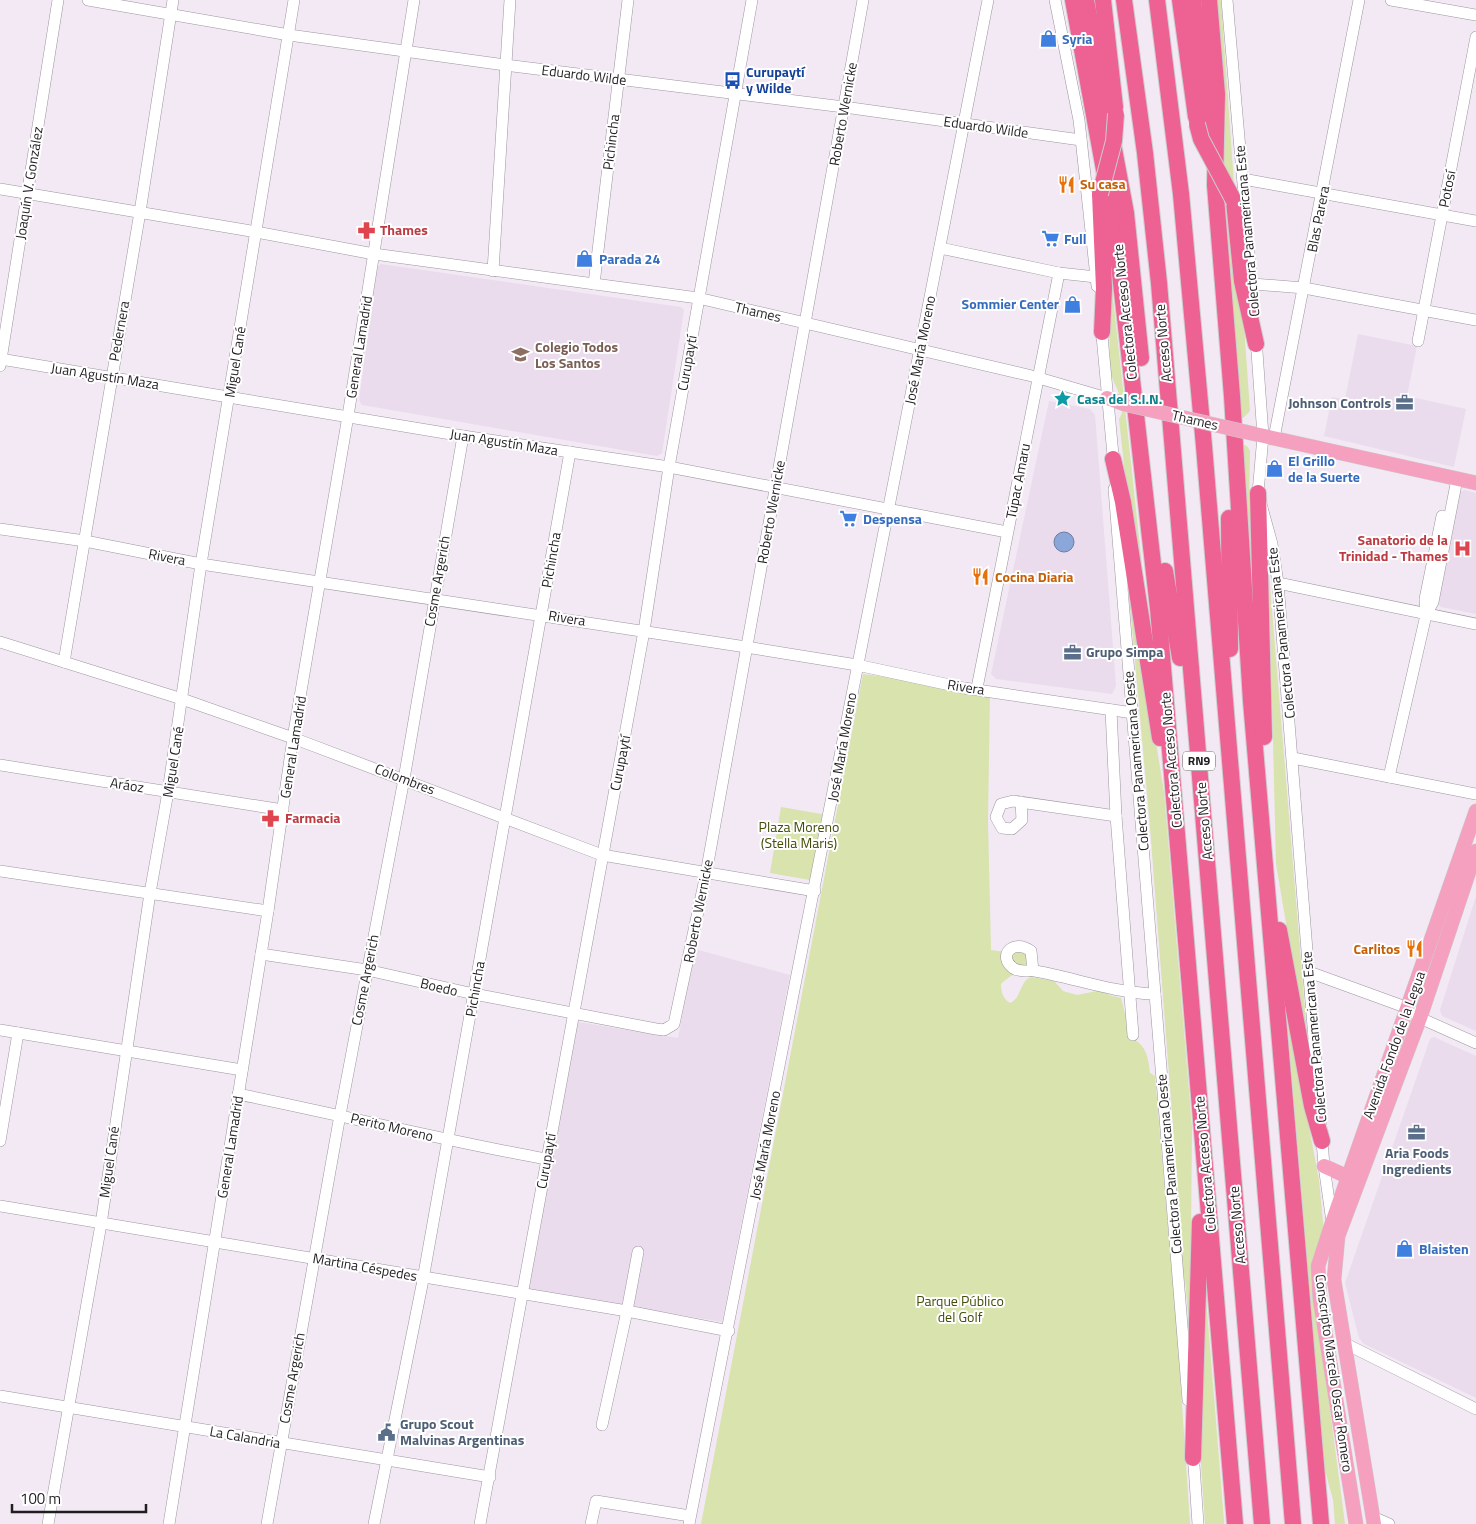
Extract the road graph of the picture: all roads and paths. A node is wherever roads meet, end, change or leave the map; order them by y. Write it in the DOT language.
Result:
graph roads {
  1 [pos="58,0"];
  2 [pos="88,0"];
  3 [pos="173,0"];
  4 [pos="294,0"];
  5 [pos="414,0"];
  6 [pos="510,0"];
  7 [pos="628,0"];
  8 [pos="752,0"];
  9 [pos="863,0"];
  10 [pos="988,0"];
  11 [pos="1056,0"];
  12 [pos="1073,0"];
  13 [pos="1086,0"];
  14 [pos="1103,0"];
  15 [pos="1124,0"];
  16 [pos="1157,0"];
  17 [pos="1180,0"];
  18 [pos="1194,0"];
  19 [pos="1209,0"];
  20 [pos="1227,0"];
  21 [pos="1359,0"];
  22 [pos="1391,0"];
  23 [pos="170,13"];
  24 [pos="1476,16"];
  25 [pos="289,35"];
  26 [pos="1476,37"];
  27 [pos="406,50"];
  28 [pos="505,65"];
  29 [pos="618,78"];
  30 [pos="735,94"];
  31 [pos="844,107"];
  32 [pos="964,124"];
  33 [pos="1081,140"];
  34 [pos="1243,179"];
  35 [pos="0,189"];
  36 [pos="1323,193"];
  37 [pos="27,194"];
  38 [pos="140,212"];
  39 [pos="1442,215"];
  40 [pos="1476,222"];
  41 [pos="255,232"];
  42 [pos="940,248"];
  43 [pos="374,254"];
  44 [pos="494,271"];
  45 [pos="1059,273"];
  46 [pos="1096,277"];
  47 [pos="594,284"];
  48 [pos="1253,284"];
  49 [pos="1304,288"];
  50 [pos="698,298"];
  51 [pos="1424,309"];
  52 [pos="1476,320"];
  53 [pos="806,323"];
  54 [pos="1102,332"];
  55 [pos="1418,341"];
  56 [pos="1256,344"];
  57 [pos="920,349"];
  58 [pos="0,361"];
  59 [pos="111,378"];
  60 [pos="1038,378"];
  61 [pos="230,396"];
  62 [pos="1107,398"];
  63 [pos="348,416"];
  64 [pos="463,436"];
  65 [pos="1269,437"];
  66 [pos="570,452"];
  67 [pos="1113,459"];
  68 [pos="669,467"];
  69 [pos="1454,478"];
  70 [pos="1476,483"];
  71 [pos="776,488"];
  72 [pos="1258,493"];
  73 [pos="888,508"];
  74 [pos="0,529"];
  75 [pos="1007,532"];
  76 [pos="85,541"];
  77 [pos="201,564"];
  78 [pos="319,580"];
  79 [pos="1278,584"];
  80 [pos="435,598"];
  81 [pos="541,614"];
  82 [pos="1426,615"];
  83 [pos="1476,624"];
  84 [pos="644,631"];
  85 [pos="0,642"];
  86 [pos="746,647"];
  87 [pos="64,662"];
  88 [pos="857,665"];
  89 [pos="977,688"];
  90 [pos="182,700"];
  91 [pos="1111,710"];
  92 [pos="1133,713"];
  93 [pos="293,738"];
  94 [pos="1197,745"];
  95 [pos="1229,756"];
  96 [pos="1293,758"];
  97 [pos="0,765"];
  98 [pos="1389,777"];
  99 [pos="404,779"];
  100 [pos="168,792"];
  101 [pos="1476,794"];
  102 [pos="1021,802"];
  103 [pos="283,810"];
  104 [pos="1476,812"];
  105 [pos="1116,816"];
  106 [pos="505,818"];
  107 [pos="1178,841"];
  108 [pos="1262,841"];
  109 [pos="1476,852"];
  110 [pos="602,855"];
  111 [pos="0,871"];
  112 [pos="706,874"];
  113 [pos="815,891"];
  114 [pos="150,892"];
  115 [pos="268,911"];
  116 [pos="261,954"];
  117 [pos="367,970"];
  118 [pos="1033,971"];
  119 [pos="1309,972"];
  120 [pos="1129,993"];
  121 [pos="474,994"];
  122 [pos="1155,994"];
  123 [pos="1408,1008"];
  124 [pos="573,1013"];
  125 [pos="1420,1018"];
  126 [pos="674,1024"];
  127 [pos="0,1030"];
  128 [pos="18,1033"];
  129 [pos="1133,1035"];
  130 [pos="1476,1043"];
  131 [pos="126,1051"];
  132 [pos="242,1070"];
  133 [pos="238,1094"];
  134 [pos="340,1115"];
  135 [pos="1200,1115"];
  136 [pos="448,1140"];
  137 [pos="0,1141"];
  138 [pos="1322,1141"];
  139 [pos="546,1159"];
  140 [pos="1324,1166"];
  141 [pos="1352,1179"];
  142 [pos="0,1206"];
  143 [pos="1332,1223"];
  144 [pos="100,1224"];
  145 [pos="1338,1236"];
  146 [pos="214,1241"];
  147 [pos="638,1252"];
  148 [pos="314,1258"];
  149 [pos="423,1277"];
  150 [pos="522,1294"];
  151 [pos="627,1311"];
  152 [pos="729,1331"];
  153 [pos="1346,1344"];
  154 [pos="0,1396"];
  155 [pos="70,1407"];
  156 [pos="1476,1409"];
  157 [pos="602,1425"];
  158 [pos="184,1426"];
  159 [pos="280,1444"];
  160 [pos="1193,1458"];
  161 [pos="386,1461"];
  162 [pos="490,1477"];
  163 [pos="690,1520"];
  164 [pos="1374,1521"];
  165 [pos="48,1524"];
  166 [pos="169,1524"];
  167 [pos="267,1524"];
  168 [pos="374,1524"];
  169 [pos="480,1524"];
  170 [pos="591,1524"];
  171 [pos="1198,1524"];
  172 [pos="1235,1524"];
  173 [pos="1262,1524"];
  174 [pos="1293,1524"];
  175 [pos="1320,1524"];
  176 [pos="1356,1524"];
  177 [pos="1389,1524"];
  1 -- 37 [label="street, Joaquín V. González"];
  2 -- 23 [label="street, Eduardo Wilde"];
  3 -- 23 [label="street, Pedernera"];
  4 -- 25 [label="street, Miguel Cané"];
  5 -- 27 [label="street, General Lamadrid"];
  6 -- 28 [label="street"];
  7 -- 29 [label="street, Pichincha"];
  8 -- 30 [label="street, Curupaytí"];
  9 -- 31 [label="street, Roberto Wernicke"];
  10 -- 32 [label="street, José María Moreno"];
  11 -- 33 [label="street, Colectora Panamericana Oeste"];
  12 -- 107 [label="highway, Colectora Acceso Norte"];
  13 -- 94 [label="highway"];
  14 -- 54 [label="highway, bridge"];
  15 -- 94 [label="highway, Acceso Norte / RN9"];
  16 -- 95 [label="highway, RN9"];
  17 -- 56 [label="highway, bridge"];
  18 -- 95 [label="highway"];
  19 -- 108 [label="highway"];
  20 -- 34 [label="street, Colectora Panamericana Este"];
  21 -- 36 [label="street, Blas Parera"];
  22 -- 24 [label="street"];
  23 -- 25 [label="street, Eduardo Wilde"];
  23 -- 38 [label="street, Pedernera"];
  25 -- 27 [label="street, Eduardo Wilde"];
  25 -- 41 [label="street, Miguel Cané"];
  26 -- 39 [label="street, Potosí"];
  27 -- 28 [label="street, Eduardo Wilde"];
  27 -- 43 [label="street, General Lamadrid"];
  28 -- 29 [label="street, Eduardo Wilde"];
  28 -- 44 [label="street"];
  29 -- 30 [label="street, Eduardo Wilde"];
  29 -- 47 [label="street, Pichincha"];
  30 -- 31 [label="street, Eduardo Wilde"];
  30 -- 50 [label="street, Curupaytí"];
  31 -- 32 [label="street, Eduardo Wilde"];
  31 -- 53 [label="street, Roberto Wernicke"];
  32 -- 33 [label="street, Eduardo Wilde"];
  32 -- 42 [label="street, José María Moreno"];
  33 -- 46 [label="street, Colectora Panamericana Oeste"];
  34 -- 36 [label="street"];
  34 -- 48 [label="street, Colectora Panamericana Este"];
  35 -- 37 [label="street, Thames"];
  36 -- 39 [label="street"];
  36 -- 49 [label="street, Blas Parera"];
  37 -- 38 [label="street, Thames"];
  37 -- 58 [label="street, Joaquín V. González"];
  38 -- 41 [label="street, Thames"];
  38 -- 59 [label="street, Pedernera"];
  39 -- 40 [label="street"];
  39 -- 51 [label="street, Potosí"];
  41 -- 43 [label="street, Thames"];
  41 -- 61 [label="street, Miguel Cané"];
  42 -- 45 [label="street"];
  42 -- 57 [label="street, José María Moreno"];
  43 -- 44 [label="street, Thames"];
  43 -- 63 [label="street, General Lamadrid"];
  44 -- 47 [label="street, Thames"];
  45 -- 46 [label="street"];
  45 -- 60 [label="street, Túpac Amaru"];
  46 -- 54 [label="street, Colectora Panamericana Oeste"];
  47 -- 50 [label="street, Thames"];
  48 -- 49 [label="street"];
  48 -- 56 [label="street, Colectora Panamericana Este"];
  49 -- 51 [label="street"];
  49 -- 65 [label="street, Blas Parera"];
  50 -- 53 [label="street, Thames"];
  50 -- 68 [label="street, Curupaytí"];
  51 -- 52 [label="street"];
  51 -- 55 [label="street, Potosí"];
  53 -- 57 [label="street, Thames"];
  53 -- 71 [label="street, Roberto Wernicke"];
  54 -- 62 [label="street, Colectora Panamericana Oeste"];
  56 -- 65 [label="street, Colectora Panamericana Este"];
  57 -- 60 [label="street, Thames"];
  57 -- 73 [label="street, José María Moreno"];
  58 -- 59 [label="street, Juan Agustín Maza"];
  59 -- 61 [label="street, Juan Agustín Maza"];
  59 -- 76 [label="street, Pedernera"];
  60 -- 62 [label="street, Thames"];
  60 -- 75 [label="street, Túpac Amaru"];
  61 -- 63 [label="street, Juan Agustín Maza"];
  61 -- 77 [label="street, Miguel Cané"];
  62 -- 65 [label="main road, Thames, bridge"];
  62 -- 67 [label="street, Colectora Panamericana Oeste"];
  63 -- 64 [label="street, Juan Agustín Maza"];
  63 -- 78 [label="street, General Lamadrid"];
  64 -- 66 [label="street, Juan Agustín Maza"];
  64 -- 80 [label="street, Cosme Argerich"];
  65 -- 69 [label="main road, Thames"];
  65 -- 72 [label="street, Colectora Panamericana Este"];
  66 -- 68 [label="street, Juan Agustín Maza"];
  66 -- 81 [label="street, Pichincha"];
  67 -- 92 [label="street, Colectora Panamericana Oeste"];
  67 -- 107 [label="highway"];
  68 -- 71 [label="street, Juan Agustín Maza"];
  68 -- 84 [label="street, Curupaytí"];
  69 -- 70 [label="main road, Thames"];
  69 -- 82 [label="street"];
  71 -- 73 [label="street, Juan Agustín Maza"];
  71 -- 86 [label="street, Roberto Wernicke"];
  72 -- 79 [label="street, Colectora Panamericana Este"];
  72 -- 108 [label="highway"];
  73 -- 75 [label="street, Juan Agustín Maza"];
  73 -- 88 [label="street, José María Moreno"];
  74 -- 76 [label="street, Rivera"];
  75 -- 89 [label="street, Túpac Amaru"];
  76 -- 77 [label="street, Rivera"];
  76 -- 87 [label="street, Pedernera"];
  77 -- 78 [label="street, Rivera"];
  77 -- 90 [label="street, Miguel Cané"];
  78 -- 80 [label="street, Rivera"];
  78 -- 93 [label="street, General Lamadrid"];
  79 -- 82 [label="street"];
  79 -- 96 [label="street, Colectora Panamericana Este"];
  80 -- 81 [label="street, Rivera"];
  80 -- 99 [label="street, Cosme Argerich"];
  81 -- 84 [label="street, Rivera"];
  81 -- 106 [label="street, Pichincha"];
  82 -- 83 [label="street"];
  82 -- 98 [label="street"];
  84 -- 86 [label="street, Rivera"];
  84 -- 110 [label="street, Curupaytí"];
  85 -- 87 [label="street, Colombres"];
  86 -- 88 [label="street, Rivera"];
  86 -- 112 [label="street, Roberto Wernicke"];
  87 -- 90 [label="street, Colombres"];
  88 -- 89 [label="street, Rivera"];
  88 -- 113 [label="street, José María Moreno"];
  89 -- 91 [label="street, Rivera"];
  90 -- 93 [label="street, Colombres"];
  90 -- 100 [label="street, Miguel Cané"];
  91 -- 92 [label="street, Rivera"];
  91 -- 105 [label="street"];
  92 -- 122 [label="street, Colectora Panamericana Oeste"];
  93 -- 99 [label="street, Colombres"];
  93 -- 103 [label="street, General Lamadrid"];
  94 -- 173 [label="highway, Acceso Norte / RN9"];
  95 -- 174 [label="highway, RN9"];
  96 -- 98 [label="street"];
  96 -- 119 [label="street, Colectora Panamericana Este"];
  97 -- 100 [label="street, Aráoz"];
  98 -- 101 [label="street"];
  99 -- 106 [label="street, Colombres"];
  99 -- 117 [label="street, Cosme Argerich"];
  100 -- 103 [label="street, Aráoz"];
  100 -- 114 [label="street, Miguel Cané"];
  102 -- 105 [label="street"];
  103 -- 115 [label="street, General Lamadrid"];
  104 -- 123 [label="main road, Avenida Fondo de la Legua"];
  105 -- 120 [label="street"];
  106 -- 110 [label="street, Colombres"];
  106 -- 121 [label="street, Pichincha"];
  107 -- 135 [label="highway, Colectora Acceso Norte"];
  108 -- 138 [label="highway"];
  108 -- 175 [label="highway"];
  109 -- 125 [label="main road, Avenida Fondo de la Legua"];
  110 -- 112 [label="street, Colombres"];
  110 -- 124 [label="street, Curupaytí"];
  111 -- 114 [label="street"];
  112 -- 113 [label="street, Colombres"];
  112 -- 126 [label="street, Roberto Wernicke"];
  113 -- 152 [label="street, José María Moreno"];
  114 -- 115 [label="street"];
  114 -- 131 [label="street, Miguel Cané"];
  115 -- 116 [label="street, General Lamadrid"];
  116 -- 117 [label="street, Boedo"];
  116 -- 132 [label="street, General Lamadrid"];
  117 -- 121 [label="street, Boedo"];
  117 -- 134 [label="street, Cosme Argerich"];
  118 -- 120 [label="street"];
  119 -- 123 [label="street"];
  119 -- 138 [label="street, Colectora Panamericana Este"];
  120 -- 122 [label="street"];
  120 -- 129 [label="street"];
  121 -- 124 [label="street, Boedo"];
  121 -- 136 [label="street, Pichincha"];
  122 -- 160 [label="street, Colectora Panamericana Oeste"];
  123 -- 125 [label="street"];
  123 -- 141 [label="main road, Avenida Fondo de la Legua"];
  124 -- 126 [label="street, Boedo"];
  124 -- 139 [label="street, Curupaytí"];
  125 -- 130 [label="street"];
  125 -- 141 [label="main road, Avenida Fondo de la Legua"];
  127 -- 128 [label="street"];
  128 -- 131 [label="street"];
  128 -- 137 [label="street"];
  131 -- 132 [label="street"];
  131 -- 144 [label="street, Miguel Cané"];
  132 -- 133 [label="street, General Lamadrid"];
  133 -- 134 [label="street, Perito Moreno"];
  133 -- 146 [label="street, General Lamadrid"];
  134 -- 136 [label="street, Perito Moreno"];
  134 -- 148 [label="street, Cosme Argerich"];
  135 -- 160 [label="highway"];
  135 -- 172 [label="highway, Colectora Acceso Norte"];
  136 -- 139 [label="street, Perito Moreno"];
  136 -- 149 [label="street, Pichincha"];
  138 -- 140 [label="street, Colectora Panamericana Este"];
  139 -- 150 [label="street, Curupaytí"];
  140 -- 141 [label="main road"];
  140 -- 143 [label="street, Colectora Panamericana Este"];
  141 -- 143 [label="main road, Avenida Fondo de la Legua"];
  141 -- 145 [label="main road, Avenida Fondo de la Legua"];
  142 -- 144 [label="street, Martina Céspedes"];
  143 -- 145 [label="street, Colectora Panamericana Este"];
  143 -- 176 [label="main road, Conscripto Marcelo Oscar Romero"];
  144 -- 146 [label="street, Martina Céspedes"];
  144 -- 155 [label="street, Miguel Cané"];
  145 -- 153 [label="main road, Conscripto Marcelo Oscar Romero"];
  146 -- 148 [label="street, Martina Céspedes"];
  146 -- 158 [label="street, General Lamadrid"];
  147 -- 151 [label="street"];
  148 -- 149 [label="street, Martina Céspedes"];
  148 -- 159 [label="street, Cosme Argerich"];
  149 -- 150 [label="street, Martina Céspedes"];
  149 -- 161 [label="street, Pichincha"];
  150 -- 151 [label="street, Martina Céspedes"];
  150 -- 162 [label="street, Curupaytí"];
  151 -- 152 [label="street, Martina Céspedes"];
  151 -- 157 [label="street"];
  152 -- 163 [label="street, José María Moreno"];
  153 -- 156 [label="street"];
  153 -- 164 [label="main road, Conscripto Marcelo Oscar Romero"];
  154 -- 155 [label="street, La Calandria"];
  155 -- 158 [label="street, La Calandria"];
  155 -- 165 [label="street, Miguel Cané"];
  158 -- 159 [label="street, La Calandria"];
  158 -- 166 [label="street, General Lamadrid"];
  159 -- 161 [label="street, La Calandria"];
  159 -- 167 [label="street, Cosme Argerich"];
  160 -- 171 [label="street, Colectora Panamericana Oeste"];
  161 -- 162 [label="street, La Calandria"];
  161 -- 168 [label="street, Pichincha"];
  162 -- 169 [label="street, Curupaytí"];
  163 -- 170 [label="street"];
  164 -- 177 [label="street"];
}
